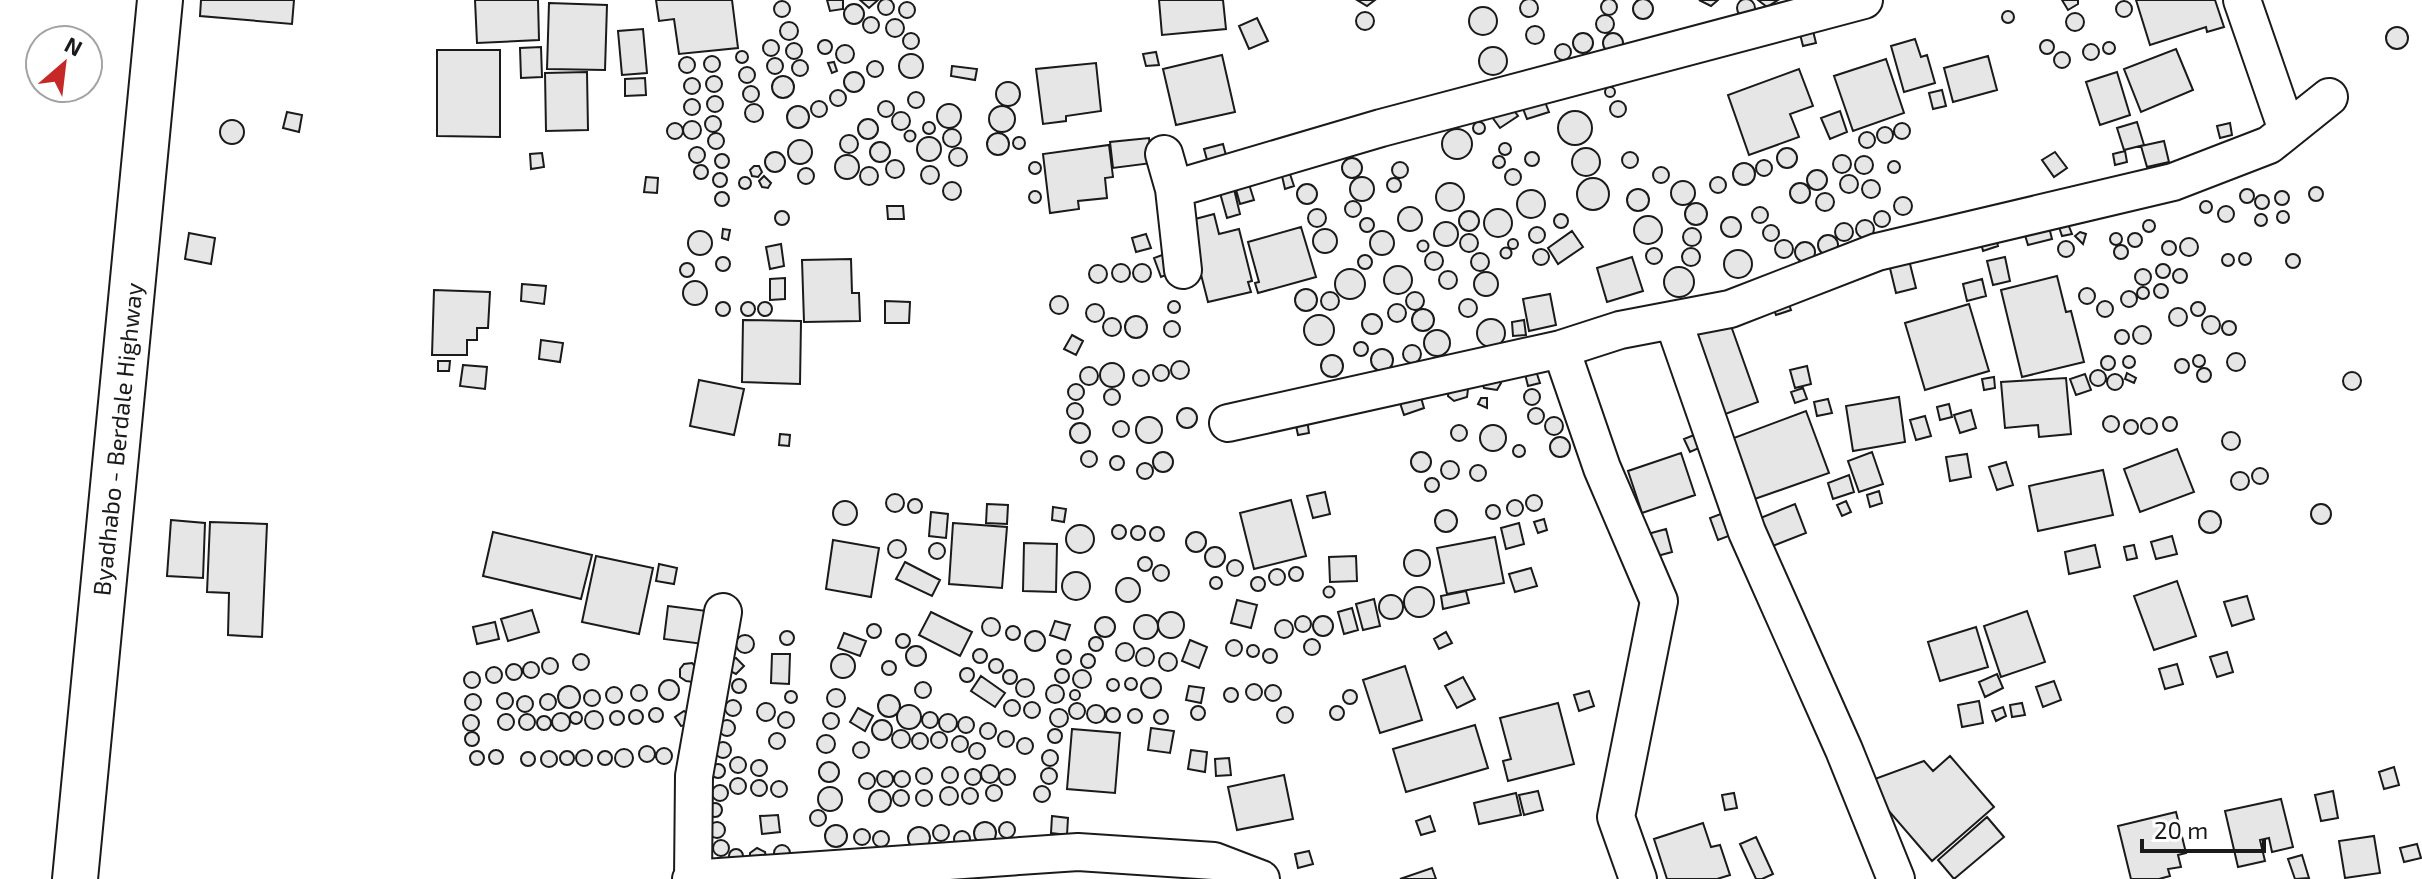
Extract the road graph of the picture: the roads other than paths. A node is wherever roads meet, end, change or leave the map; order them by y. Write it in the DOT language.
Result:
graph roads {
  1 [pos="160,0"];
  2 [pos="1864,0"];
  3 [pos="2242,0"];
  4 [pos="2329,97"];
  5 [pos="2287,130"];
  6 [pos="1164,154"];
  7 [pos="1174,189"];
  8 [pos="1183,270"];
  9 [pos="1673,320"];
  10 [pos="1561,349"];
  11 [pos="1228,423"];
  12 [pos="723,612"];
  13 [pos="75,879"];
  14 [pos="692,879"];
  15 [pos="1261,879"];
  16 [pos="1638,879"];
  17 [pos="1896,879"];
  1 -- 13 [label="main road, Byadhabo - Berdale Highway"];
  2 -- 7 [label="street"];
  3 -- 5 [label="street"];
  4 -- 5 [label="street"];
  5 -- 9 [label="street"];
  6 -- 7 [label="street"];
  7 -- 8 [label="street"];
  9 -- 10 [label="street"];
  9 -- 17 [label="street"];
  10 -- 11 [label="street"];
  10 -- 16 [label="street"];
  12 -- 14 [label="street"];
  14 -- 15 [label="street"];
}
